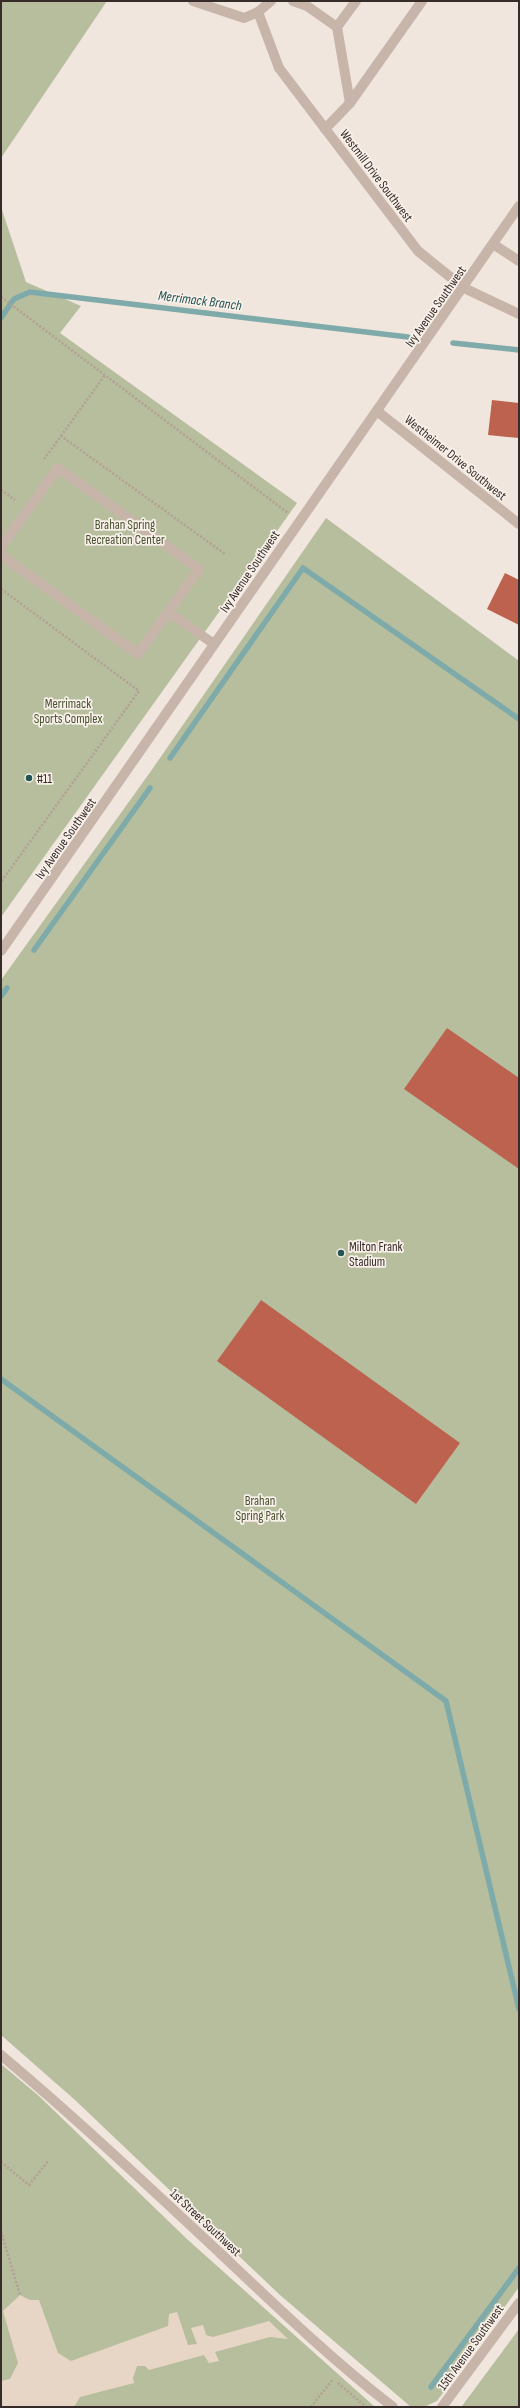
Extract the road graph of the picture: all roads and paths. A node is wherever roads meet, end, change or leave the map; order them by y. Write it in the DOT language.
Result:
graph roads {
  1 [pos="193,1"];
  2 [pos="271,1"];
  3 [pos="292,1"];
  4 [pos="356,1"];
  5 [pos="422,1"];
  6 [pos="258,12"];
  7 [pos="337,27"];
  8 [pos="350,103"];
  9 [pos="326,129"];
  10 [pos="519,206"];
  11 [pos="493,244"];
  12 [pos="519,261"];
  13 [pos="464,288"];
  14 [pos="1,297"];
  15 [pos="519,314"];
  16 [pos="105,375"];
  17 [pos="377,411"];
  18 [pos="62,436"];
  19 [pos="1,490"];
  20 [pos="15,500"];
  21 [pos="288,513"];
  22 [pos="519,524"];
  23 [pos="1,546"];
  24 [pos="1,555"];
  25 [pos="1,589"];
  26 [pos="168,612"];
  27 [pos="214,644"];
  28 [pos="1,882"];
  29 [pos="1,952"];
  30 [pos="1,2055"];
  31 [pos="48,2161"];
  32 [pos="1,2162"];
  33 [pos="1,2231"];
  34 [pos="20,2295"];
  35 [pos="519,2303"];
  36 [pos="311,2407"];
  37 [pos="366,2407"];
  38 [pos="393,2407"];
  39 [pos="442,2407"];
  1 -- 6 [label="street"];
  2 -- 6 [label="street"];
  3 -- 7 [label="street"];
  4 -- 7 [label="street"];
  5 -- 8 [label="street"];
  6 -- 9 [label="street, Westmill Drive Southwest"];
  7 -- 8 [label="street"];
  8 -- 9 [label="street"];
  9 -- 13 [label="street, Westmill Drive Southwest"];
  10 -- 11 [label="street, Ivy Avenue Southwest"];
  11 -- 12 [label="street"];
  11 -- 13 [label="street, Ivy Avenue Southwest"];
  13 -- 15 [label="street, Westmill Drive Southwest"];
  13 -- 17 [label="street, Ivy Avenue Southwest"];
  14 -- 16 [label="path"];
  16 -- 18 [label="path"];
  16 -- 21 [label="path"];
  17 -- 22 [label="street, Westheimer Drive Southwest"];
  17 -- 27 [label="street, Ivy Avenue Southwest"];
  19 -- 20 [label="path"];
  23 -- 26 [label="street"];
  24 -- 26 [label="street"];
  25 -- 28 [label="path"];
  26 -- 27 [label="street"];
  27 -- 29 [label="street, Ivy Avenue Southwest"];
  30 -- 38 [label="street, 1st Street Southwest"];
  31 -- 32 [label="path"];
  33 -- 34 [label="path"];
  35 -- 39 [label="street, 15th Avenue Southwest"];
  36 -- 37 [label="path"];
}
